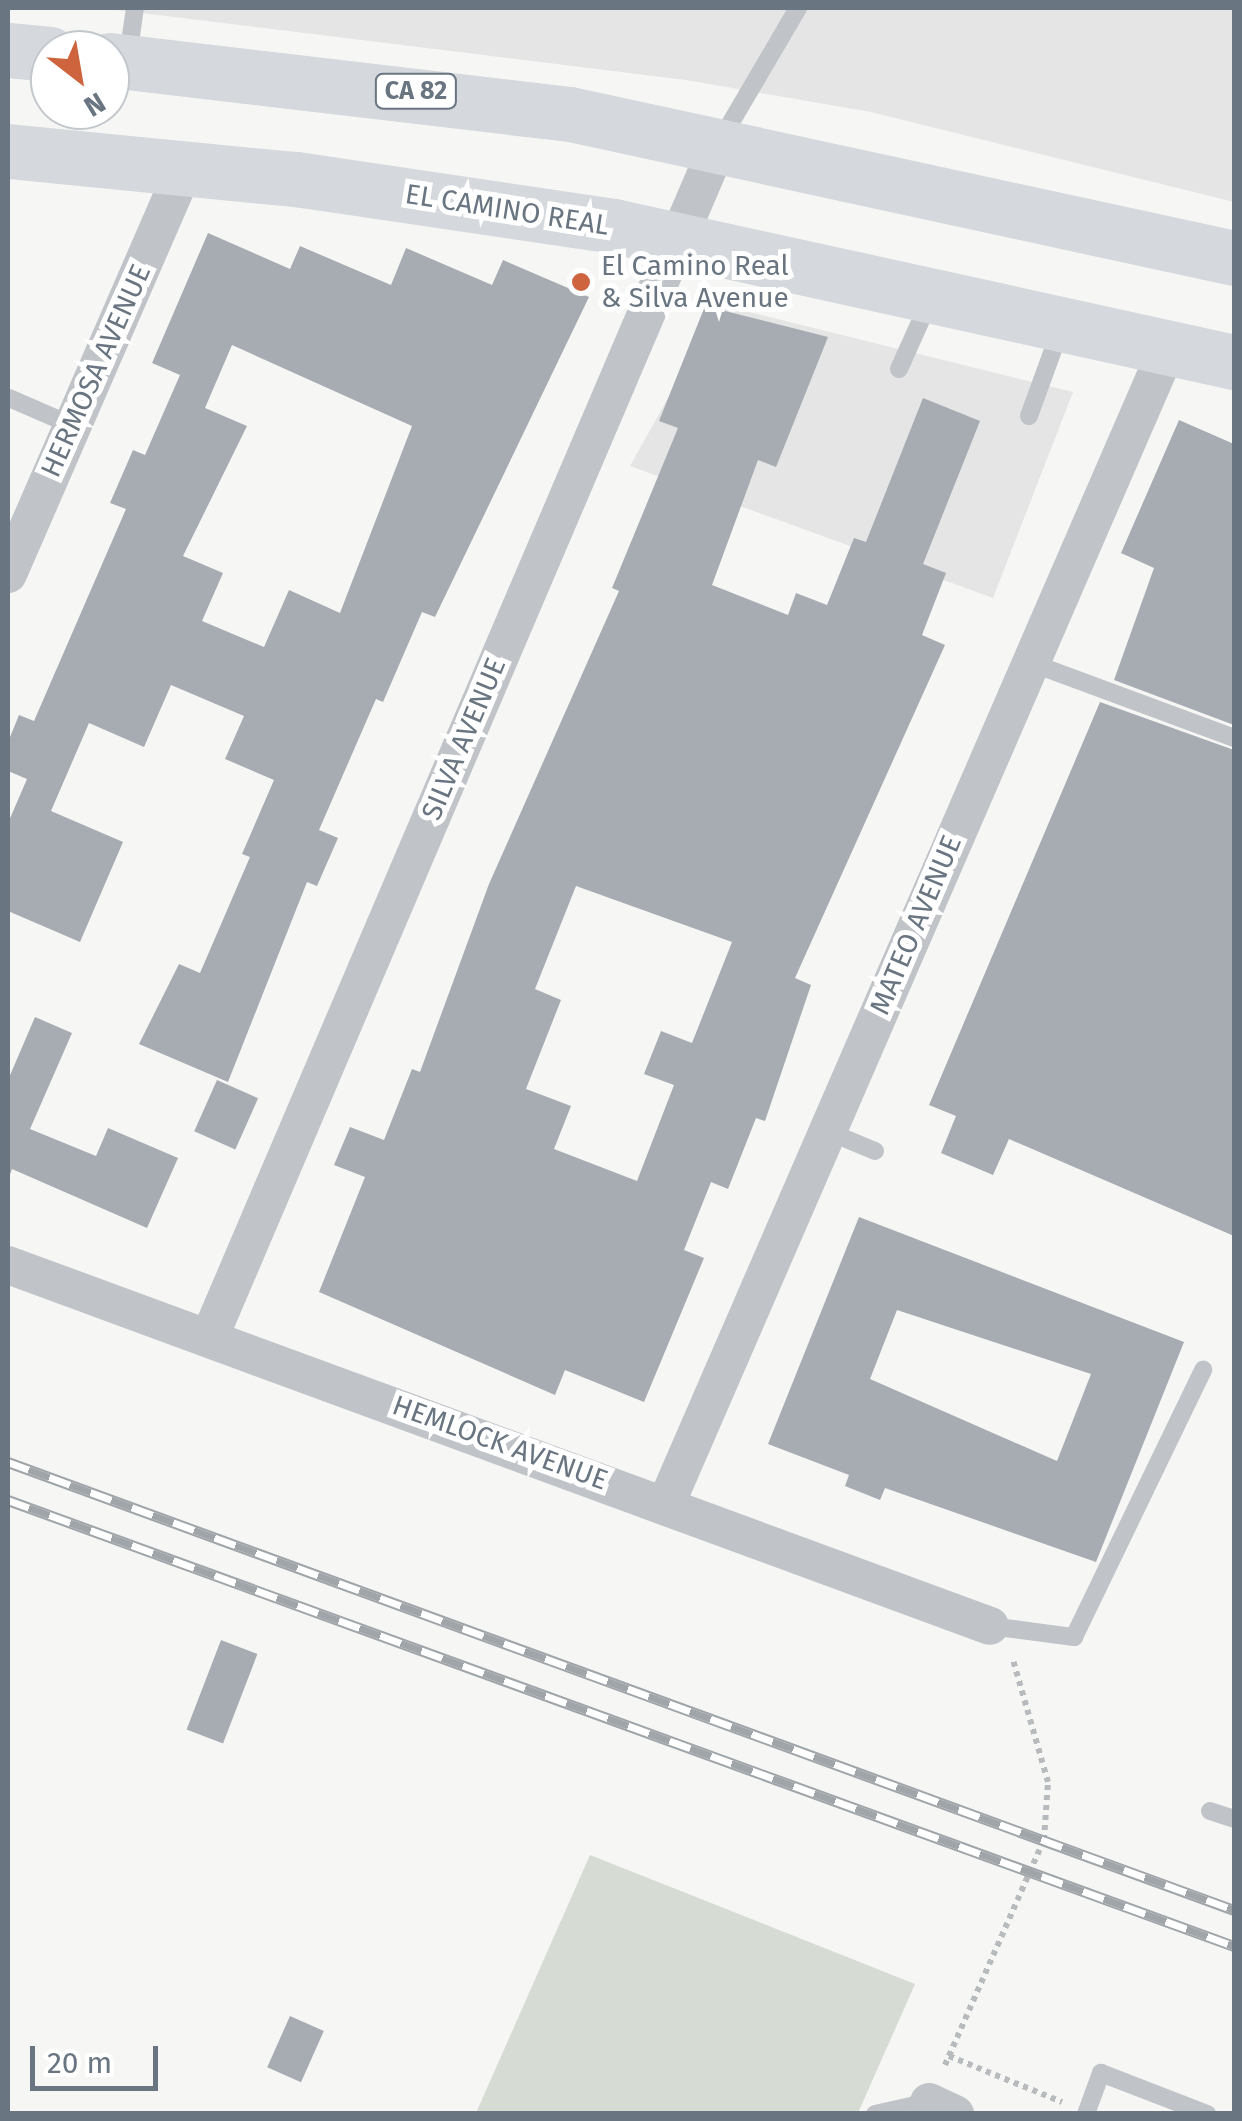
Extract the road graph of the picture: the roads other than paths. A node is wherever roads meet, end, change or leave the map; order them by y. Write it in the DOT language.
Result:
graph roads {
  1 [pos="798,8"];
  2 [pos="130,61"];
  3 [pos="720,142"];
  4 [pos="8,151"];
  5 [pos="184,169"];
  6 [pos="678,238"];
  7 [pos="1234,258"];
  8 [pos="932,295"];
  9 [pos="1063,323"];
  10 [pos="1168,347"];
  11 [pos="1234,362"];
  12 [pos="899,369"];
  13 [pos="9,398"];
  14 [pos="1029,416"];
  15 [pos="71,425"];
  16 [pos="8,574"];
  17 [pos="1030,662"];
  18 [pos="1234,738"];
  19 [pos="827,1131"];
  20 [pos="875,1151"];
  21 [pos="8,1265"];
  22 [pos="210,1336"];
  23 [pos="1202,1370"];
  24 [pos="666,1504"];
  25 [pos="990,1626"];
  26 [pos="1210,1811"];
  27 [pos="1234,1819"];
  28 [pos="942,2108"];
  29 [pos="874,2114"];
  30 [pos="1086,2114"];
  31 [pos="1207,2114"];
  1 -- 3 [label="lane"];
  2 -- 3 [label="main road, CA 82"];
  3 -- 6 [label="street, SILVA AVENUE"];
  3 -- 7 [label="main road, CA 82"];
  4 -- 5 [label="main road, EL CAMINO REAL"];
  5 -- 6 [label="main road, EL CAMINO REAL"];
  5 -- 15 [label="street, HERMOSA AVENUE"];
  6 -- 8 [label="main road, EL CAMINO REAL"];
  6 -- 22 [label="street, SILVA AVENUE"];
  8 -- 9 [label="main road, EL CAMINO REAL"];
  8 -- 12 [label="lane"];
  9 -- 10 [label="main road, EL CAMINO REAL"];
  9 -- 14 [label="lane"];
  10 -- 11 [label="main road, EL CAMINO REAL"];
  10 -- 17 [label="street, MATEO AVENUE"];
  13 -- 15 [label="lane"];
  15 -- 16 [label="street, HERMOSA AVENUE"];
  17 -- 18 [label="lane"];
  17 -- 19 [label="street, MATEO AVENUE"];
  19 -- 20 [label="lane"];
  19 -- 24 [label="street, MATEO AVENUE"];
  21 -- 22 [label="street, HEMLOCK AVENUE"];
  22 -- 24 [label="street, HEMLOCK AVENUE"];
  23 -- 25 [label="lane"];
  24 -- 25 [label="street, HEMLOCK AVENUE"];
  26 -- 27 [label="lane"];
  28 -- 29 [label="lane"];
  30 -- 31 [label="lane"];
}
